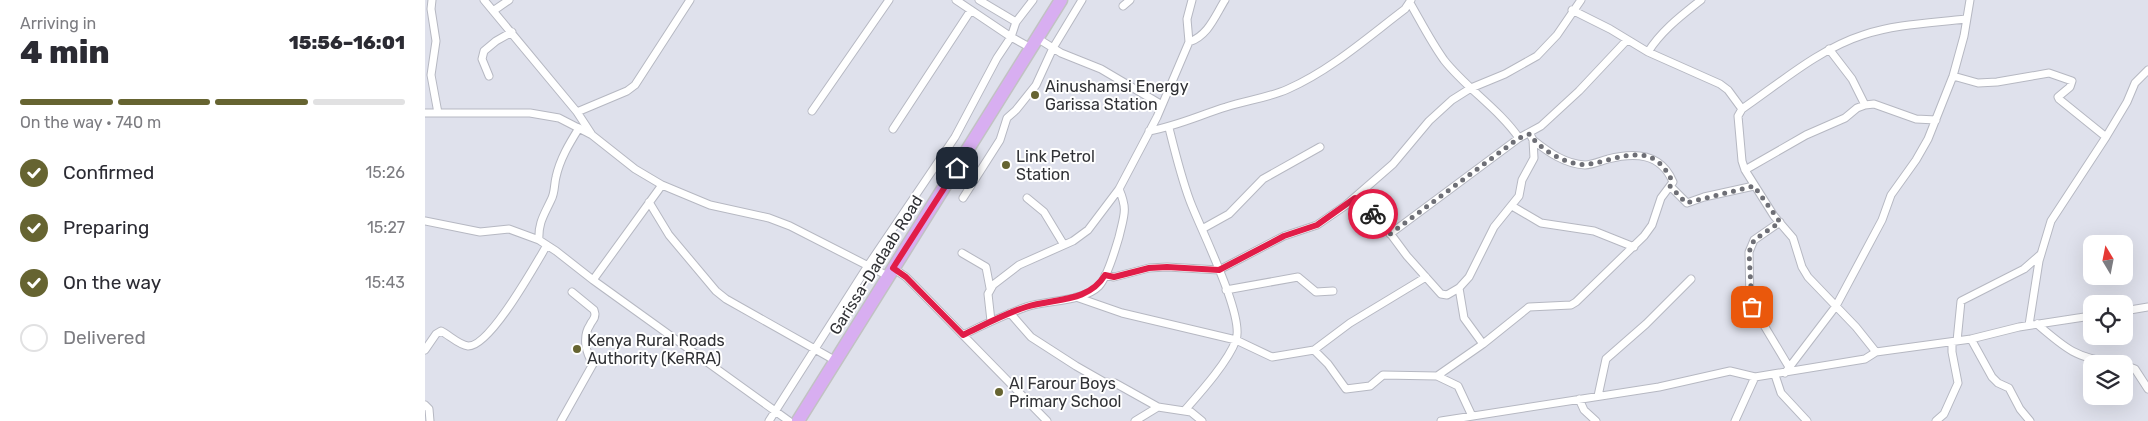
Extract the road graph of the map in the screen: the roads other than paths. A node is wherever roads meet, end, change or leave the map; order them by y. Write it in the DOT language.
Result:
graph roads {
  1 [pos="432,0"];
  2 [pos="484,0"];
  3 [pos="509,0"];
  4 [pos="690,0"];
  5 [pos="889,0"];
  6 [pos="956,0"];
  7 [pos="979,0"];
  8 [pos="1033,0"];
  9 [pos="1061,0"];
  10 [pos="1082,0"];
  11 [pos="1130,0"];
  12 [pos="1192,0"];
  13 [pos="1225,0"];
  14 [pos="1581,0"];
  15 [pos="1701,0"];
  16 [pos="1970,0"];
  17 [pos="1410,2"];
  18 [pos="1123,6"];
  19 [pos="971,10"];
  20 [pos="1572,10"];
  21 [pos="493,11"];
  22 [pos="1966,18"];
  23 [pos="1016,22"];
  24 [pos="512,32"];
  25 [pos="1011,37"];
  26 [pos="1627,40"];
  27 [pos="1189,42"];
  28 [pos="1034,43"];
  29 [pos="1053,48"];
  30 [pos="1829,49"];
  31 [pos="1648,52"];
  32 [pos="2148,70"];
  33 [pos="489,76"];
  34 [pos="1953,76"];
  35 [pos="1471,88"];
  36 [pos="1162,105"];
  37 [pos="1865,105"];
  38 [pos="1743,109"];
  39 [pos="812,111"];
  40 [pos="577,112"];
  41 [pos="425,113"];
  42 [pos="438,113"];
  43 [pos="1936,120"];
  44 [pos="579,128"];
  45 [pos="1169,128"];
  46 [pos="893,129"];
  47 [pos="1149,131"];
  48 [pos="592,136"];
  49 [pos="1532,137"];
  50 [pos="1519,138"];
  51 [pos="2106,138"];
  52 [pos="1320,147"];
  53 [pos="1745,170"];
  54 [pos="662,185"];
  55 [pos="1670,186"];
  56 [pos="1754,186"];
  57 [pos="1119,189"];
  58 [pos="963,198"];
  59 [pos="1027,198"];
  60 [pos="1355,198"];
  61 [pos="649,202"];
  62 [pos="1511,206"];
  63 [pos="425,221"];
  64 [pos="1780,222"];
  65 [pos="1202,229"];
  66 [pos="1390,234"];
  67 [pos="539,240"];
  68 [pos="1064,245"];
  69 [pos="547,246"];
  70 [pos="1634,247"];
  71 [pos="962,253"];
  72 [pos="2041,255"];
  73 [pos="869,264"];
  74 [pos="1219,270"];
  75 [pos="891,272"];
  76 [pos="1105,275"];
  77 [pos="1426,277"];
  78 [pos="1691,279"];
  79 [pos="593,280"];
  80 [pos="990,288"];
  81 [pos="1459,288"];
  82 [pos="1226,290"];
  83 [pos="1333,291"];
  84 [pos="572,292"];
  85 [pos="1076,297"];
  86 [pos="1836,306"];
  87 [pos="2148,307"];
  88 [pos="2133,310"];
  89 [pos="1010,313"];
  90 [pos="2083,317"];
  91 [pos="991,321"];
  92 [pos="2037,324"];
  93 [pos="2029,325"];
  94 [pos="963,335"];
  95 [pos="1971,339"];
  96 [pos="1236,340"];
  97 [pos="1955,341"];
  98 [pos="1483,344"];
  99 [pos="425,350"];
  100 [pos="816,350"];
  101 [pos="1314,350"];
  102 [pos="1876,352"];
  103 [pos="2083,356"];
  104 [pos="836,361"];
  105 [pos="2133,368"];
  106 [pos="1787,370"];
  107 [pos="1775,375"];
  108 [pos="1437,376"];
  109 [pos="1755,377"];
  110 [pos="2148,389"];
  111 [pos="1598,396"];
  112 [pos="1579,399"];
  113 [pos="425,405"];
  114 [pos="1158,407"];
  115 [pos="1185,410"];
  116 [pos="775,412"];
  117 [pos="1472,416"];
  118 [pos="430,421"];
  119 [pos="561,421"];
  120 [pos="769,421"];
  121 [pos="789,421"];
  122 [pos="799,421"];
  123 [pos="1047,421"];
  124 [pos="1135,421"];
  125 [pos="1202,421"];
  126 [pos="1441,421"];
  127 [pos="1596,421"];
  128 [pos="1735,421"];
  129 [pos="1807,421"];
  130 [pos="1936,421"];
  131 [pos="2030,421"];
  1 -- 42 [label="street"];
  2 -- 21 [label="street"];
  3 -- 21 [label="street"];
  4 -- 40 [label="street"];
  5 -- 39 [label="street"];
  6 -- 19 [label="street"];
  7 -- 23 [label="street"];
  8 -- 23 [label="street"];
  9 -- 28 [label="highway, Garissa-Dadaab Road"];
  10 -- 29 [label="street"];
  11 -- 18 [label="street"];
  12 -- 27 [label="street"];
  13 -- 27 [label="street"];
  14 -- 20 [label="street"];
  15 -- 31 [label="street"];
  16 -- 22 [label="street"];
  17 -- 35 [label="street"];
  17 -- 45 [label="street"];
  19 -- 25 [label="street"];
  19 -- 46 [label="street"];
  20 -- 26 [label="street"];
  20 -- 35 [label="street"];
  21 -- 24 [label="street"];
  22 -- 30 [label="street"];
  22 -- 34 [label="street"];
  23 -- 25 [label="street"];
  24 -- 33 [label="street"];
  24 -- 40 [label="street"];
  25 -- 28 [label="street"];
  25 -- 73 [label="street"];
  26 -- 31 [label="street"];
  26 -- 49 [label="street"];
  27 -- 36 [label="street"];
  28 -- 29 [label="street"];
  28 -- 75 [label="highway, Garissa-Dadaab Road"];
  29 -- 36 [label="street"];
  29 -- 58 [label="street"];
  30 -- 37 [label="street"];
  30 -- 38 [label="street"];
  31 -- 38 [label="street"];
  32 -- 51 [label="street"];
  34 -- 43 [label="street"];
  34 -- 51 [label="street"];
  35 -- 50 [label="street"];
  35 -- 60 [label="street"];
  36 -- 47 [label="street"];
  37 -- 43 [label="street"];
  37 -- 53 [label="street"];
  38 -- 53 [label="street"];
  40 -- 48 [label="street"];
  41 -- 42 [label="street"];
  42 -- 44 [label="street"];
  43 -- 86 [label="street"];
  44 -- 48 [label="street"];
  44 -- 67 [label="street"];
  45 -- 47 [label="street"];
  45 -- 65 [label="street"];
  47 -- 57 [label="street"];
  48 -- 54 [label="street"];
  49 -- 50 [label="street"];
  49 -- 55 [label="street"];
  49 -- 62 [label="street"];
  50 -- 66 [label="street"];
  51 -- 72 [label="street"];
  52 -- 65 [label="street"];
  53 -- 56 [label="street"];
  54 -- 61 [label="street"];
  54 -- 73 [label="street"];
  55 -- 56 [label="street"];
  55 -- 70 [label="street"];
  56 -- 64 [label="street"];
  57 -- 68 [label="street"];
  57 -- 76 [label="street"];
  59 -- 68 [label="street"];
  60 -- 66 [label="street"];
  60 -- 74 [label="street"];
  61 -- 79 [label="street"];
  61 -- 100 [label="street"];
  62 -- 70 [label="street"];
  62 -- 81 [label="street"];
  63 -- 67 [label="street"];
  64 -- 86 [label="street"];
  64 -- 106 [label="street"];
  65 -- 74 [label="street"];
  66 -- 77 [label="street"];
  67 -- 69 [label="street"];
  68 -- 80 [label="street"];
  69 -- 79 [label="street"];
  69 -- 99 [label="street"];
  70 -- 98 [label="street"];
  71 -- 80 [label="street"];
  72 -- 93 [label="street"];
  72 -- 97 [label="street"];
  73 -- 75 [label="street"];
  73 -- 100 [label="street"];
  74 -- 76 [label="street"];
  74 -- 82 [label="street"];
  75 -- 94 [label="street"];
  75 -- 104 [label="highway, Garissa-Dadaab Road"];
  76 -- 85 [label="street"];
  77 -- 81 [label="street"];
  77 -- 101 [label="street"];
  78 -- 111 [label="street"];
  79 -- 116 [label="street"];
  80 -- 91 [label="street"];
  81 -- 98 [label="street"];
  82 -- 83 [label="street"];
  82 -- 96 [label="street"];
  84 -- 119 [label="street"];
  85 -- 89 [label="street"];
  85 -- 96 [label="street"];
  86 -- 102 [label="street"];
  86 -- 106 [label="street"];
  87 -- 88 [label="street"];
  89 -- 91 [label="street"];
  89 -- 114 [label="street"];
  90 -- 92 [label="street"];
  91 -- 94 [label="street"];
  92 -- 93 [label="street"];
  92 -- 103 [label="street"];
  93 -- 95 [label="street"];
  94 -- 123 [label="street"];
  95 -- 97 [label="street"];
  95 -- 131 [label="street"];
  96 -- 101 [label="street"];
  96 -- 115 [label="street"];
  97 -- 102 [label="street"];
  97 -- 130 [label="street"];
  98 -- 108 [label="street"];
  100 -- 104 [label="street"];
  100 -- 116 [label="street"];
  101 -- 108 [label="street"];
  102 -- 106 [label="street"];
  104 -- 122 [label="highway, Garissa-Dadaab Road"];
  105 -- 110 [label="street"];
  106 -- 107 [label="street"];
  107 -- 109 [label="street"];
  107 -- 129 [label="street"];
  108 -- 117 [label="street"];
  109 -- 111 [label="street"];
  109 -- 128 [label="street"];
  111 -- 112 [label="street"];
  112 -- 117 [label="street"];
  112 -- 127 [label="street"];
  113 -- 118 [label="street"];
  114 -- 115 [label="street"];
  114 -- 124 [label="street"];
  115 -- 125 [label="street"];
  116 -- 120 [label="street"];
  116 -- 121 [label="street"];
  117 -- 126 [label="street"];
}
